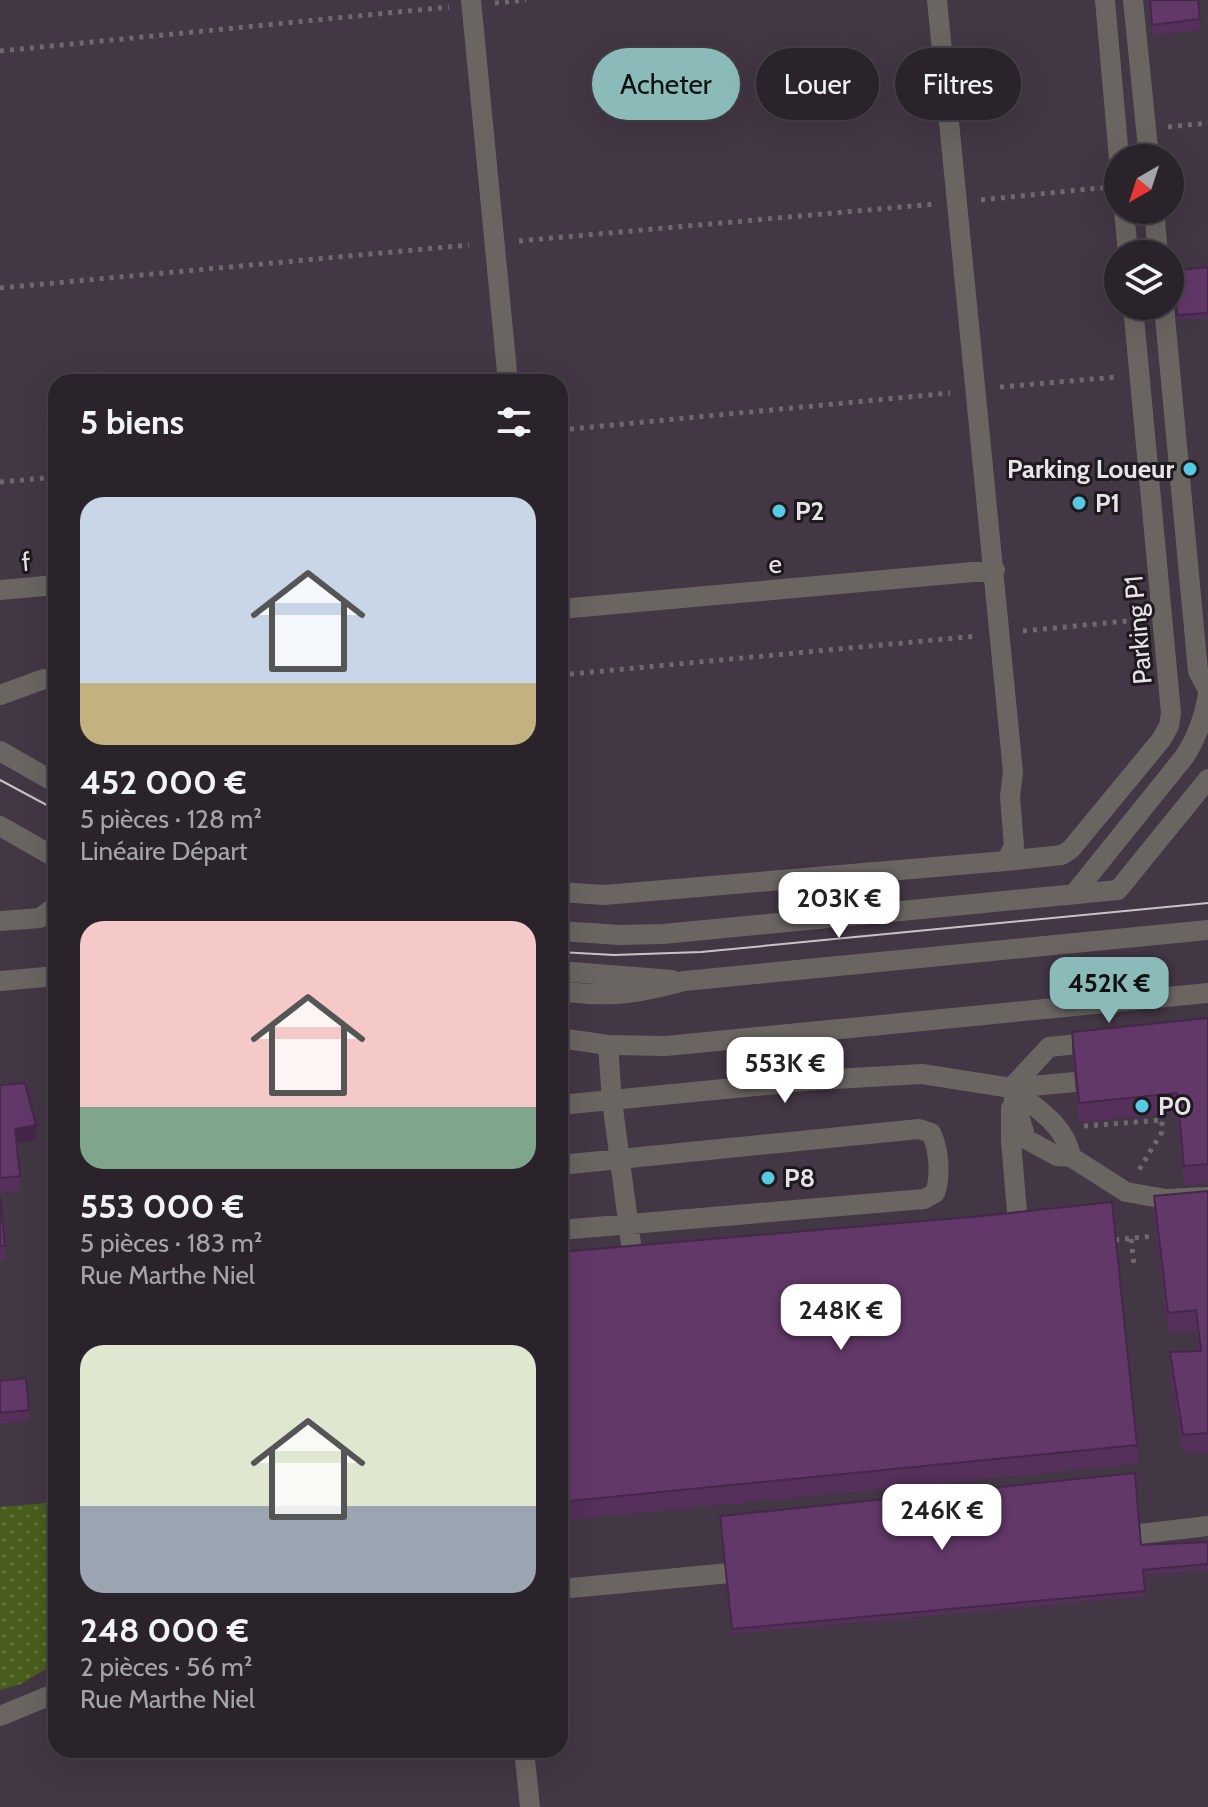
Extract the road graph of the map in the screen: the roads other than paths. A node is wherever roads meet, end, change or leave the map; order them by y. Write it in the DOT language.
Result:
graph roads {
  1 [pos="937,0"];
  2 [pos="1105,0"];
  3 [pos="1133,0"];
  4 [pos="471,2"];
  5 [pos="1118,144"];
  6 [pos="1148,144"];
  7 [pos="1135,320"];
  8 [pos="1165,320"];
  9 [pos="507,374"];
  10 [pos="995,570"];
  11 [pos="48,586"];
  12 [pos="0,590"];
  13 [pos="568,608"];
  14 [pos="1200,624"];
  15 [pos="44,679"];
  16 [pos="1208,692"];
  17 [pos="0,695"];
  18 [pos="0,739"];
  19 [pos="0,751"];
  20 [pos="48,763"];
  21 [pos="48,778"];
  22 [pos="1208,779"];
  23 [pos="0,826"];
  24 [pos="48,853"];
  25 [pos="1006,861"];
  26 [pos="568,893"];
  27 [pos="1074,894"];
  28 [pos="48,912"];
  29 [pos="0,921"];
  30 [pos="1208,930"];
  31 [pos="568,932"];
  32 [pos="568,972"];
  33 [pos="48,977"];
  34 [pos="0,981"];
  35 [pos="684,981"];
  36 [pos="568,991"];
  37 [pos="1208,993"];
  38 [pos="568,1039"];
  39 [pos="1121,1040"];
  40 [pos="608,1045"];
  41 [pos="1075,1082"];
  42 [pos="1011,1088"];
  43 [pos="612,1101"];
  44 [pos="568,1104"];
  45 [pos="1071,1157"];
  46 [pos="619,1158"];
  47 [pos="568,1164"];
  48 [pos="1208,1197"];
  49 [pos="628,1223"];
  50 [pos="1018,1224"];
  51 [pos="568,1229"];
  52 [pos="632,1251"];
  53 [pos="1208,1526"];
  54 [pos="1088,1539"];
  55 [pos="765,1570"];
  56 [pos="568,1588"];
  57 [pos="48,1696"];
  58 [pos="0,1716"];
  59 [pos="525,1758"];
  60 [pos="530,1807"];
  1 -- 10 [label="street"];
  2 -- 5 [label="street"];
  3 -- 6 [label="street"];
  4 -- 9 [label="street"];
  7 -- 25 [label="street, Parking P1"];
  8 -- 14 [label="street"];
  10 -- 13 [label="street, e"];
  10 -- 25 [label="street"];
  11 -- 12 [label="street, f"];
  14 -- 16 [label="street"];
  15 -- 17 [label="street"];
  16 -- 27 [label="street"];
  18 -- 20 [label="street"];
  19 -- 21 [label="street"];
  22 -- 27 [label="street"];
  23 -- 24 [label="street"];
  25 -- 26 [label="street, Parking P1"];
  27 -- 31 [label="street"];
  28 -- 29 [label="street"];
  30 -- 35 [label="street"];
  32 -- 35 [label="street"];
  33 -- 34 [label="street"];
  35 -- 36 [label="street"];
  37 -- 40 [label="street"];
  38 -- 40 [label="street"];
  39 -- 42 [label="street"];
  40 -- 43 [label="street"];
  41 -- 42 [label="street"];
  42 -- 43 [label="street"];
  42 -- 45 [label="street"];
  42 -- 45 [label="street"];
  42 -- 50 [label="street"];
  43 -- 44 [label="street"];
  43 -- 46 [label="street"];
  45 -- 48 [label="street"];
  46 -- 47 [label="street"];
  46 -- 49 [label="street"];
  46 -- 49 [label="street"];
  49 -- 51 [label="street"];
  49 -- 52 [label="street"];
  53 -- 54 [label="street"];
  55 -- 56 [label="street"];
  57 -- 58 [label="street"];
  59 -- 60 [label="street"];
}
